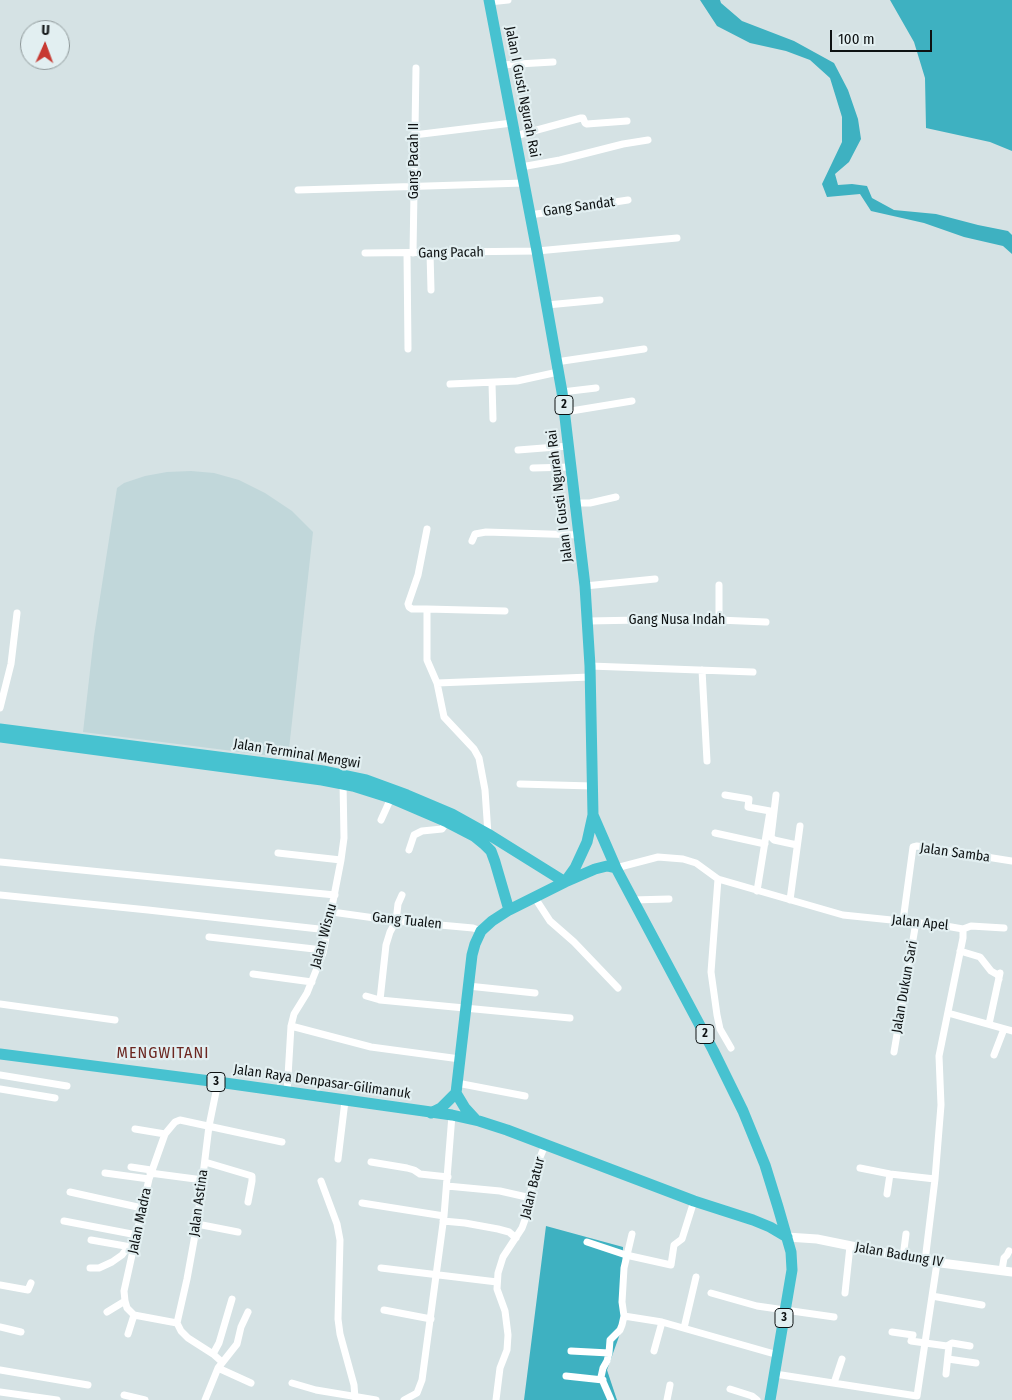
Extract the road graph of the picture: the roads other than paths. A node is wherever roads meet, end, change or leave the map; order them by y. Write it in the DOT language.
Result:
graph roads {
  1 [pos="508,0"];
  2 [pos="489,1"];
  3 [pos="553,62"];
  4 [pos="501,65"];
  5 [pos="416,68"];
  6 [pos="627,121"];
  7 [pos="512,123"];
  8 [pos="414,135"];
  9 [pos="515,136"];
  10 [pos="648,140"];
  11 [pos="521,167"];
  12 [pos="524,182"];
  13 [pos="414,186"];
  14 [pos="298,190"];
  15 [pos="628,200"];
  16 [pos="530,215"];
  17 [pos="677,238"];
  18 [pos="537,252"];
  19 [pos="365,253"];
  20 [pos="410,253"];
  21 [pos="430,253"];
  22 [pos="431,290"];
  23 [pos="600,300"];
  24 [pos="547,305"];
  25 [pos="408,349"];
  26 [pos="644,350"];
  27 [pos="557,367"];
  28 [pos="492,383"];
  29 [pos="450,384"];
  30 [pos="596,388"];
  31 [pos="562,392"];
  32 [pos="632,401"];
  33 [pos="565,412"];
  34 [pos="492,419"];
  35 [pos="569,446"];
  36 [pos="518,450"];
  37 [pos="571,467"];
  38 [pos="533,468"];
  39 [pos="616,497"];
  40 [pos="576,503"];
  41 [pos="427,529"];
  42 [pos="579,535"];
  43 [pos="472,541"];
  44 [pos="655,579"];
  45 [pos="719,585"];
  46 [pos="585,586"];
  47 [pos="427,609"];
  48 [pos="505,611"];
  49 [pos="17,613"];
  50 [pos="719,619"];
  51 [pos="588,622"];
  52 [pos="766,622"];
  53 [pos="702,670"];
  54 [pos="590,671"];
  55 [pos="753,672"];
  56 [pos="437,683"];
  57 [pos="0,708"];
  58 [pos="0,729"];
  59 [pos="0,737"];
  60 [pos="707,761"];
  61 [pos="343,780"];
  62 [pos="520,784"];
  63 [pos="592,786"];
  64 [pos="725,795"];
  65 [pos="776,795"];
  66 [pos="391,798"];
  67 [pos="592,814"];
  68 [pos="450,818"];
  69 [pos="381,820"];
  70 [pos="800,826"];
  71 [pos="488,834"];
  72 [pos="715,834"];
  73 [pos="765,844"];
  74 [pos="797,845"];
  75 [pos="409,850"];
  76 [pos="278,853"];
  77 [pos="342,860"];
  78 [pos="1012,861"];
  79 [pos="0,862"];
  80 [pos="616,868"];
  81 [pos="718,879"];
  82 [pos="565,882"];
  83 [pos="757,891"];
  84 [pos="335,894"];
  85 [pos="0,895"];
  86 [pos="402,895"];
  87 [pos="535,898"];
  88 [pos="632,900"];
  89 [pos="669,900"];
  90 [pos="790,900"];
  91 [pos="509,910"];
  92 [pos="332,912"];
  93 [pos="396,921"];
  94 [pos="903,921"];
  95 [pos="916,922"];
  96 [pos="1004,928"];
  97 [pos="963,929"];
  98 [pos="328,930"];
  99 [pos="481,931"];
  100 [pos="209,937"];
  101 [pos="323,950"];
  102 [pos="960,951"];
  103 [pos="253,974"];
  104 [pos="312,982"];
  105 [pos="468,986"];
  106 [pos="618,988"];
  107 [pos="535,993"];
  108 [pos="366,996"];
  109 [pos="380,1000"];
  110 [pos="0,1004"];
  111 [pos="465,1008"];
  112 [pos="948,1013"];
  113 [pos="570,1018"];
  114 [pos="115,1020"];
  115 [pos="989,1024"];
  116 [pos="291,1026"];
  117 [pos="1004,1028"];
  118 [pos="1012,1031"];
  119 [pos="731,1048"];
  120 [pos="894,1052"];
  121 [pos="0,1054"];
  122 [pos="994,1055"];
  123 [pos="463,1057"];
  124 [pos="0,1076"];
  125 [pos="218,1082"];
  126 [pos="67,1086"];
  127 [pos="457,1088"];
  128 [pos="0,1089"];
  129 [pos="287,1093"];
  130 [pos="525,1096"];
  131 [pos="55,1098"];
  132 [pos="345,1101"];
  133 [pos="431,1113"];
  134 [pos="452,1115"];
  135 [pos="476,1120"];
  136 [pos="210,1126"];
  137 [pos="134,1129"];
  138 [pos="165,1134"];
  139 [pos="282,1142"];
  140 [pos="544,1145"];
  141 [pos="338,1159"];
  142 [pos="205,1162"];
  143 [pos="371,1162"];
  144 [pos="131,1167"];
  145 [pos="860,1168"];
  146 [pos="104,1173"];
  147 [pos="150,1174"];
  148 [pos="890,1174"];
  149 [pos="448,1177"];
  150 [pos="935,1179"];
  151 [pos="203,1180"];
  152 [pos="321,1181"];
  153 [pos="447,1186"];
  154 [pos="70,1192"];
  155 [pos="887,1194"];
  156 [pos="531,1198"];
  157 [pos="694,1201"];
  158 [pos="248,1202"];
  159 [pos="362,1203"];
  160 [pos="778,1206"];
  161 [pos="142,1208"];
  162 [pos="443,1218"];
  163 [pos="753,1220"];
  164 [pos="64,1221"];
  165 [pos="197,1224"];
  166 [pos="238,1232"];
  167 [pos="137,1234"];
  168 [pos="632,1234"];
  169 [pos="906,1234"];
  170 [pos="788,1237"];
  171 [pos="516,1238"];
  172 [pos="91,1240"];
  173 [pos="587,1242"];
  174 [pos="850,1246"];
  175 [pos="131,1247"];
  176 [pos="1009,1251"];
  177 [pos="626,1255"];
  178 [pos="903,1257"];
  179 [pos="925,1261"];
  180 [pos="937,1263"];
  181 [pos="90,1268"];
  182 [pos="381,1268"];
  183 [pos="1002,1270"];
  184 [pos="1012,1272"];
  185 [pos="436,1275"];
  186 [pos="696,1277"];
  187 [pos="497,1282"];
  188 [pos="31,1283"];
  189 [pos="0,1286"];
  190 [pos="711,1293"];
  191 [pos="845,1293"];
  192 [pos="932,1296"];
  193 [pos="232,1299"];
  194 [pos="125,1300"];
  195 [pos="982,1305"];
  196 [pos="384,1310"];
  197 [pos="786,1310"];
  198 [pos="106,1312"];
  199 [pos="248,1312"];
  200 [pos="134,1315"];
  201 [pos="624,1316"];
  202 [pos="834,1317"];
  203 [pos="431,1319"];
  204 [pos="662,1322"];
  205 [pos="177,1323"];
  206 [pos="0,1327"];
  207 [pos="684,1328"];
  208 [pos="21,1332"];
  209 [pos="892,1332"];
  210 [pos="128,1334"];
  211 [pos="924,1343"];
  212 [pos="949,1345"];
  213 [pos="970,1346"];
  214 [pos="654,1350"];
  215 [pos="571,1351"];
  216 [pos="609,1353"];
  217 [pos="213,1354"];
  218 [pos="778,1355"];
  219 [pos="842,1359"];
  220 [pos="948,1359"];
  221 [pos="976,1363"];
  222 [pos="220,1365"];
  223 [pos="0,1370"];
  224 [pos="775,1374"];
  225 [pos="946,1374"];
  226 [pos="566,1376"];
  227 [pos="603,1380"];
  228 [pos="292,1383"];
  229 [pos="834,1383"];
  230 [pos="251,1384"];
  231 [pos="88,1385"];
  232 [pos="670,1385"];
  233 [pos="730,1389"];
  234 [pos="0,1392"];
  235 [pos="124,1395"];
  236 [pos="358,1399"];
  237 [pos="57,1400"];
  238 [pos="145,1400"];
  239 [pos="206,1400"];
  240 [pos="376,1400"];
  241 [pos="404,1400"];
  242 [pos="496,1400"];
  243 [pos="611,1400"];
  244 [pos="667,1400"];
  245 [pos="757,1400"];
  246 [pos="770,1400"];
  1 -- 2 [label="street"];
  2 -- 4 [label="highway, Jalan I Gusti Ngurah Rai / 2"];
  3 -- 4 [label="street"];
  4 -- 7 [label="highway, Jalan I Gusti Ngurah Rai / 2"];
  5 -- 8 [label="street, Gang Pacah II"];
  6 -- 9 [label="street"];
  7 -- 8 [label="street"];
  7 -- 9 [label="highway, Jalan I Gusti Ngurah Rai / 2"];
  8 -- 13 [label="street, Gang Pacah II"];
  9 -- 11 [label="highway, Jalan I Gusti Ngurah Rai / 2"];
  10 -- 11 [label="street"];
  11 -- 12 [label="highway, Jalan I Gusti Ngurah Rai / 2"];
  12 -- 13 [label="street"];
  12 -- 16 [label="highway, Jalan I Gusti Ngurah Rai / 2"];
  13 -- 14 [label="street"];
  13 -- 20 [label="street, Gang Pacah II"];
  15 -- 16 [label="street, Gang Sandat"];
  16 -- 18 [label="highway, Jalan I Gusti Ngurah Rai / 2"];
  17 -- 18 [label="street, Gang Pacah"];
  18 -- 21 [label="street, Gang Pacah"];
  18 -- 24 [label="highway, Jalan I Gusti Ngurah Rai / 2"];
  19 -- 20 [label="street, Gang Pacah"];
  20 -- 21 [label="street, Gang Pacah"];
  20 -- 25 [label="street, Gang Pacah II"];
  21 -- 22 [label="street"];
  23 -- 24 [label="street"];
  24 -- 27 [label="highway, Jalan I Gusti Ngurah Rai / 2"];
  26 -- 27 [label="street"];
  27 -- 28 [label="street"];
  27 -- 31 [label="highway, Jalan I Gusti Ngurah Rai / 2"];
  28 -- 29 [label="street"];
  28 -- 34 [label="street"];
  30 -- 31 [label="street"];
  31 -- 33 [label="highway, Jalan I Gusti Ngurah Rai / 2"];
  32 -- 33 [label="street"];
  33 -- 35 [label="highway, Jalan I Gusti Ngurah Rai / 2"];
  35 -- 36 [label="street"];
  35 -- 37 [label="highway, Jalan I Gusti Ngurah Rai / 2"];
  37 -- 38 [label="street"];
  37 -- 40 [label="highway, Jalan I Gusti Ngurah Rai / 2"];
  39 -- 40 [label="street"];
  40 -- 42 [label="highway, Jalan I Gusti Ngurah Rai / 2"];
  41 -- 47 [label="street"];
  42 -- 43 [label="street"];
  42 -- 46 [label="highway, Jalan I Gusti Ngurah Rai / 2"];
  44 -- 46 [label="street"];
  45 -- 50 [label="street"];
  46 -- 51 [label="highway, Jalan I Gusti Ngurah Rai / 2"];
  47 -- 48 [label="street"];
  47 -- 56 [label="street"];
  49 -- 57 [label="street"];
  50 -- 51 [label="street, Gang Nusa Indah"];
  50 -- 52 [label="street, Gang Nusa Indah"];
  51 -- 54 [label="highway, Jalan I Gusti Ngurah Rai / 2"];
  53 -- 54 [label="street"];
  53 -- 55 [label="street"];
  53 -- 60 [label="street"];
  54 -- 56 [label="street"];
  54 -- 63 [label="highway, Jalan I Gusti Ngurah Rai / 2"];
  56 -- 71 [label="street"];
  58 -- 61 [label="highway, Jalan Terminal Mengwi"];
  59 -- 61 [label="highway, Jalan Terminal Mengwi"];
  61 -- 66 [label="highway, Jalan Terminal Mengwi"];
  61 -- 68 [label="highway, Jalan Terminal Mengwi"];
  61 -- 77 [label="street, Jalan Wisnu"];
  62 -- 63 [label="street"];
  63 -- 67 [label="highway, Jalan I Gusti Ngurah Rai / 2"];
  64 -- 73 [label="street"];
  65 -- 74 [label="street"];
  66 -- 68 [label="highway, Jalan Terminal Mengwi"];
  66 -- 69 [label="street"];
  67 -- 80 [label="highway, 2"];
  67 -- 82 [label="highway, 2"];
  68 -- 71 [label="highway, Jalan Terminal Mengwi"];
  68 -- 75 [label="street"];
  68 -- 91 [label="highway, Jalan Terminal Mengwi"];
  70 -- 74 [label="street"];
  71 -- 82 [label="highway, Jalan Terminal Mengwi"];
  72 -- 73 [label="street"];
  73 -- 83 [label="street"];
  74 -- 90 [label="street"];
  76 -- 77 [label="street"];
  77 -- 84 [label="street, Jalan Wisnu"];
  78 -- 94 [label="street, Jalan Samba"];
  79 -- 84 [label="street"];
  80 -- 81 [label="street, Jalan Apel"];
  80 -- 82 [label="highway"];
  80 -- 88 [label="highway, 2"];
  81 -- 83 [label="street, Jalan Apel"];
  81 -- 119 [label="street"];
  82 -- 87 [label="highway, 2"];
  83 -- 90 [label="street, Jalan Apel"];
  84 -- 92 [label="street, Jalan Wisnu"];
  85 -- 98 [label="street"];
  86 -- 93 [label="street"];
  87 -- 91 [label="highway, 2"];
  87 -- 106 [label="street"];
  88 -- 89 [label="street"];
  88 -- 160 [label="highway, 2"];
  90 -- 94 [label="street, Jalan Apel"];
  91 -- 99 [label="highway, 2"];
  92 -- 93 [label="street, Gang Tualen"];
  92 -- 98 [label="street, Jalan Wisnu"];
  93 -- 99 [label="street, Gang Tualen"];
  93 -- 109 [label="street"];
  94 -- 95 [label="street, Jalan Apel"];
  95 -- 97 [label="street, Jalan Apel"];
  95 -- 120 [label="street, Jalan Dukun Sari"];
  96 -- 97 [label="street"];
  97 -- 102 [label="street, Jalan Apel"];
  98 -- 101 [label="street, Jalan Wisnu"];
  99 -- 105 [label="highway"];
  100 -- 101 [label="street"];
  101 -- 104 [label="street, Jalan Wisnu"];
  102 -- 112 [label="street, Jalan Apel"];
  102 -- 115 [label="street"];
  103 -- 104 [label="street"];
  104 -- 116 [label="street, Jalan Wisnu"];
  105 -- 107 [label="street"];
  105 -- 111 [label="highway"];
  108 -- 109 [label="street"];
  109 -- 111 [label="street"];
  110 -- 114 [label="street"];
  111 -- 113 [label="street"];
  111 -- 123 [label="highway"];
  112 -- 115 [label="street"];
  112 -- 150 [label="street, Jalan Apel"];
  115 -- 117 [label="street"];
  116 -- 123 [label="street"];
  116 -- 129 [label="street, Jalan Wisnu"];
  117 -- 118 [label="street"];
  117 -- 122 [label="street"];
  121 -- 125 [label="highway, Jalan Raya Denpasar-Gilimanuk / 3"];
  123 -- 127 [label="highway"];
  124 -- 126 [label="street"];
  125 -- 129 [label="highway, Jalan Raya Denpasar-Gilimanuk / 3"];
  125 -- 136 [label="street, Jalan Astina"];
  127 -- 130 [label="street"];
  127 -- 133 [label="highway"];
  127 -- 135 [label="highway"];
  128 -- 131 [label="street"];
  129 -- 132 [label="highway, Jalan Raya Denpasar-Gilimanuk / 3"];
  132 -- 133 [label="highway, Jalan Raya Denpasar-Gilimanuk / 3"];
  132 -- 141 [label="street"];
  133 -- 134 [label="highway, Jalan Raya Denpasar-Gilimanuk / 3"];
  134 -- 135 [label="highway, Jalan Raya Denpasar-Gilimanuk / 3"];
  134 -- 149 [label="street"];
  135 -- 140 [label="highway, Jalan Raya Denpasar-Gilimanuk"];
  136 -- 138 [label="street"];
  136 -- 139 [label="street"];
  136 -- 142 [label="street, Jalan Astina"];
  137 -- 138 [label="street"];
  138 -- 147 [label="street, Jalan Madra"];
  140 -- 156 [label="street, Jalan Batur"];
  140 -- 157 [label="highway, Jalan Raya Denpasar-Gilimanuk"];
  142 -- 151 [label="street, Jalan Astina"];
  142 -- 158 [label="street"];
  143 -- 149 [label="street"];
  144 -- 147 [label="street"];
  145 -- 148 [label="street"];
  146 -- 147 [label="street"];
  147 -- 151 [label="street"];
  147 -- 161 [label="street, Jalan Madra"];
  148 -- 150 [label="street"];
  148 -- 155 [label="street"];
  149 -- 153 [label="street"];
  150 -- 179 [label="street, Jalan Apel"];
  151 -- 165 [label="street, Jalan Astina"];
  152 -- 236 [label="street"];
  153 -- 156 [label="street"];
  153 -- 162 [label="street"];
  154 -- 161 [label="street"];
  156 -- 171 [label="street, Jalan Batur"];
  157 -- 163 [label="highway, Jalan Raya Denpasar-Gilimanuk"];
  157 -- 177 [label="street"];
  159 -- 162 [label="street"];
  160 -- 163 [label="highway"];
  160 -- 170 [label="highway, 3"];
  161 -- 167 [label="street, Jalan Madra"];
  162 -- 171 [label="street"];
  162 -- 185 [label="street"];
  163 -- 170 [label="highway, Jalan Raya Denpasar-Gilimanuk"];
  164 -- 167 [label="street"];
  165 -- 166 [label="street"];
  165 -- 205 [label="street, Jalan Astina"];
  167 -- 175 [label="street, Jalan Madra"];
  168 -- 177 [label="street"];
  169 -- 178 [label="street"];
  170 -- 174 [label="street, Jalan Badung IV"];
  170 -- 197 [label="highway, 3"];
  171 -- 187 [label="street, Jalan Batur"];
  172 -- 175 [label="street"];
  173 -- 177 [label="street"];
  174 -- 178 [label="street, Jalan Badung IV"];
  174 -- 191 [label="street"];
  175 -- 181 [label="street"];
  175 -- 194 [label="street, Jalan Madra"];
  176 -- 183 [label="street"];
  177 -- 201 [label="street"];
  178 -- 179 [label="street, Jalan Badung IV"];
  179 -- 180 [label="street, Jalan Badung IV"];
  180 -- 183 [label="street, Jalan Badung IV"];
  180 -- 192 [label="street"];
  182 -- 185 [label="street"];
  183 -- 184 [label="street, Jalan Badung IV"];
  185 -- 187 [label="street"];
  185 -- 203 [label="street"];
  186 -- 207 [label="street"];
  187 -- 242 [label="street, Jalan Batur"];
  188 -- 189 [label="street"];
  190 -- 197 [label="street"];
  192 -- 195 [label="street"];
  192 -- 211 [label="street"];
  193 -- 217 [label="street"];
  194 -- 198 [label="street"];
  194 -- 200 [label="street"];
  196 -- 203 [label="street"];
  197 -- 202 [label="street"];
  197 -- 218 [label="highway, 3"];
  199 -- 222 [label="street"];
  200 -- 205 [label="street"];
  200 -- 210 [label="street"];
  201 -- 204 [label="street"];
  201 -- 216 [label="street"];
  203 -- 241 [label="street"];
  204 -- 207 [label="street"];
  204 -- 214 [label="street"];
  205 -- 217 [label="street"];
  206 -- 208 [label="street"];
  207 -- 218 [label="street"];
  209 -- 211 [label="street"];
  211 -- 212 [label="street"];
  211 -- 229 [label="street"];
  212 -- 213 [label="street"];
  212 -- 220 [label="street"];
  215 -- 216 [label="street"];
  216 -- 227 [label="street"];
  217 -- 222 [label="street"];
  218 -- 224 [label="highway, 3"];
  219 -- 229 [label="street"];
  220 -- 221 [label="street"];
  220 -- 225 [label="street"];
  222 -- 230 [label="street"];
  222 -- 239 [label="street"];
  223 -- 231 [label="street"];
  224 -- 229 [label="street"];
  224 -- 246 [label="highway, 3"];
  226 -- 227 [label="street"];
  227 -- 243 [label="street"];
  228 -- 236 [label="street"];
  232 -- 244 [label="street"];
  233 -- 245 [label="street"];
  234 -- 237 [label="street"];
  235 -- 238 [label="street"];
  236 -- 240 [label="street"];
}
